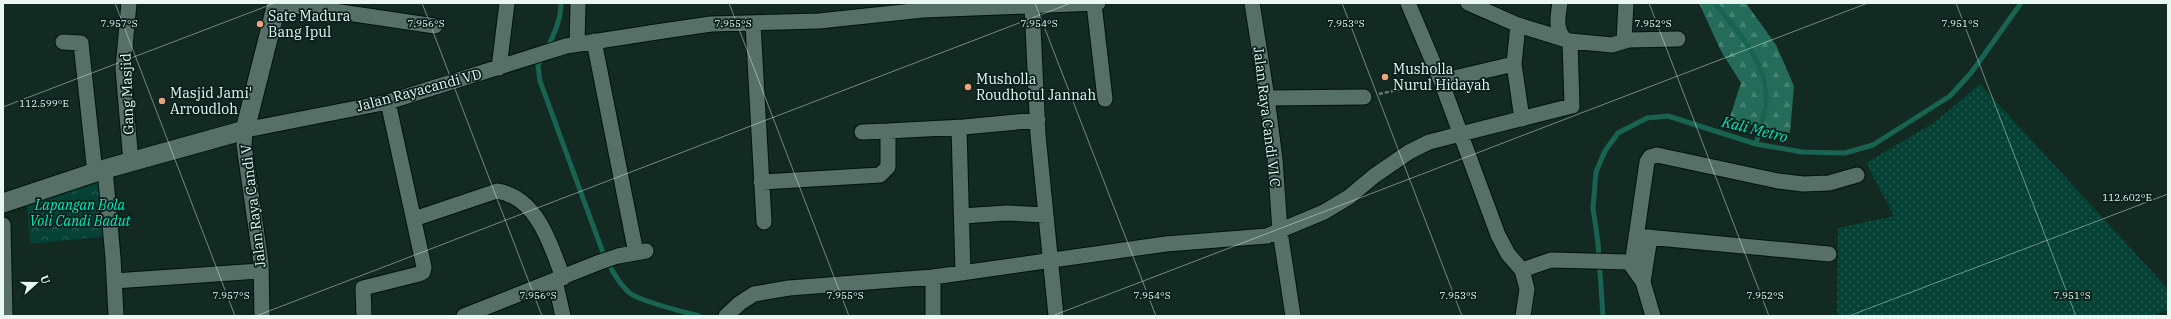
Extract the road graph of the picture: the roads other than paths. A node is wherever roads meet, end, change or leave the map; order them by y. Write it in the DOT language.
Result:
graph roads {
  1 [pos="129,3"];
  2 [pos="506,3"];
  3 [pos="578,3"];
  4 [pos="1252,3"];
  5 [pos="1408,3"];
  6 [pos="1468,3"];
  7 [pos="1560,3"];
  8 [pos="1626,3"];
  9 [pos="277,4"];
  10 [pos="1096,4"];
  11 [pos="1032,5"];
  12 [pos="753,24"];
  13 [pos="1518,25"];
  14 [pos="435,26"];
  15 [pos="1678,39"];
  16 [pos="1567,40"];
  17 [pos="594,41"];
  18 [pos="1624,41"];
  19 [pos="63,42"];
  20 [pos="572,45"];
  21 [pos="1514,64"];
  22 [pos="498,68"];
  23 [pos="1441,81"];
  24 [pos="1364,97"];
  25 [pos="1267,98"];
  26 [pos="1105,99"];
  27 [pos="388,102"];
  28 [pos="1522,119"];
  29 [pos="1038,120"];
  30 [pos="959,128"];
  31 [pos="245,130"];
  32 [pos="888,131"];
  33 [pos="862,132"];
  34 [pos="1459,134"];
  35 [pos="131,162"];
  36 [pos="100,171"];
  37 [pos="1857,176"];
  38 [pos="761,182"];
  39 [pos="3,203"];
  40 [pos="1046,215"];
  41 [pos="962,216"];
  42 [pos="414,219"];
  43 [pos="764,222"];
  44 [pos="3,224"];
  45 [pos="1280,231"];
  46 [pos="1643,237"];
  47 [pos="1829,254"];
  48 [pos="1051,262"];
  49 [pos="1628,263"];
  50 [pos="1522,270"];
  51 [pos="261,271"];
  52 [pos="963,273"];
  53 [pos="933,277"];
  54 [pos="559,279"];
  55 [pos="114,280"];
  56 [pos="1643,282"];
  57 [pos="5,316"];
  58 [pos="116,316"];
  59 [pos="262,316"];
  60 [pos="364,316"];
  61 [pos="464,316"];
  62 [pos="563,316"];
  63 [pos="727,316"];
  64 [pos="933,316"];
  65 [pos="1056,316"];
  66 [pos="1293,316"];
  67 [pos="1523,316"];
  68 [pos="1653,316"];
  1 -- 35 [label="street, Gang Masjid"];
  2 -- 22 [label="street"];
  3 -- 20 [label="street"];
  4 -- 25 [label="street, Jalan Raya Candi VI C"];
  5 -- 23 [label="street"];
  6 -- 13 [label="street"];
  7 -- 16 [label="street"];
  8 -- 18 [label="street"];
  9 -- 14 [label="street"];
  9 -- 31 [label="street, Jalan Raya Candi V"];
  10 -- 11 [label="street, Jalan Rayacandi VD"];
  10 -- 26 [label="street"];
  11 -- 12 [label="street, Jalan Rayacandi VD"];
  11 -- 29 [label="street"];
  12 -- 17 [label="street, Jalan Rayacandi VD"];
  12 -- 38 [label="street"];
  13 -- 16 [label="street"];
  13 -- 21 [label="street"];
  15 -- 18 [label="street"];
  16 -- 18 [label="street"];
  16 -- 28 [label="street"];
  17 -- 20 [label="street, Jalan Rayacandi VD"];
  17 -- 54 [label="street"];
  19 -- 36 [label="street"];
  20 -- 22 [label="street, Jalan Rayacandi VD"];
  21 -- 23 [label="street"];
  21 -- 28 [label="street"];
  22 -- 27 [label="street, Jalan Rayacandi VD"];
  23 -- 34 [label="street"];
  24 -- 25 [label="street"];
  25 -- 45 [label="street, Jalan Raya Candi VI C"];
  27 -- 31 [label="street, Jalan Rayacandi VD"];
  27 -- 42 [label="street"];
  28 -- 34 [label="street"];
  29 -- 30 [label="street"];
  29 -- 40 [label="street"];
  30 -- 32 [label="street"];
  30 -- 41 [label="street"];
  31 -- 35 [label="street"];
  31 -- 51 [label="street, Jalan Raya Candi V"];
  32 -- 33 [label="street"];
  32 -- 38 [label="street"];
  34 -- 45 [label="street"];
  34 -- 50 [label="street"];
  35 -- 36 [label="street"];
  36 -- 39 [label="street"];
  36 -- 55 [label="street"];
  37 -- 46 [label="street"];
  38 -- 43 [label="street"];
  40 -- 41 [label="street"];
  40 -- 48 [label="street"];
  41 -- 52 [label="street"];
  42 -- 54 [label="street"];
  42 -- 60 [label="street"];
  44 -- 57 [label="street"];
  45 -- 48 [label="street"];
  45 -- 66 [label="street, Jalan Raya Candi VI C"];
  46 -- 47 [label="street"];
  46 -- 49 [label="street"];
  46 -- 56 [label="street"];
  48 -- 52 [label="street"];
  48 -- 65 [label="street"];
  49 -- 50 [label="street"];
  49 -- 56 [label="street"];
  50 -- 67 [label="street"];
  51 -- 55 [label="street"];
  51 -- 59 [label="street, Jalan Raya Candi V"];
  52 -- 53 [label="street"];
  53 -- 63 [label="street"];
  53 -- 64 [label="street"];
  54 -- 61 [label="street"];
  54 -- 62 [label="street"];
  55 -- 58 [label="street"];
  56 -- 68 [label="street"];
}
